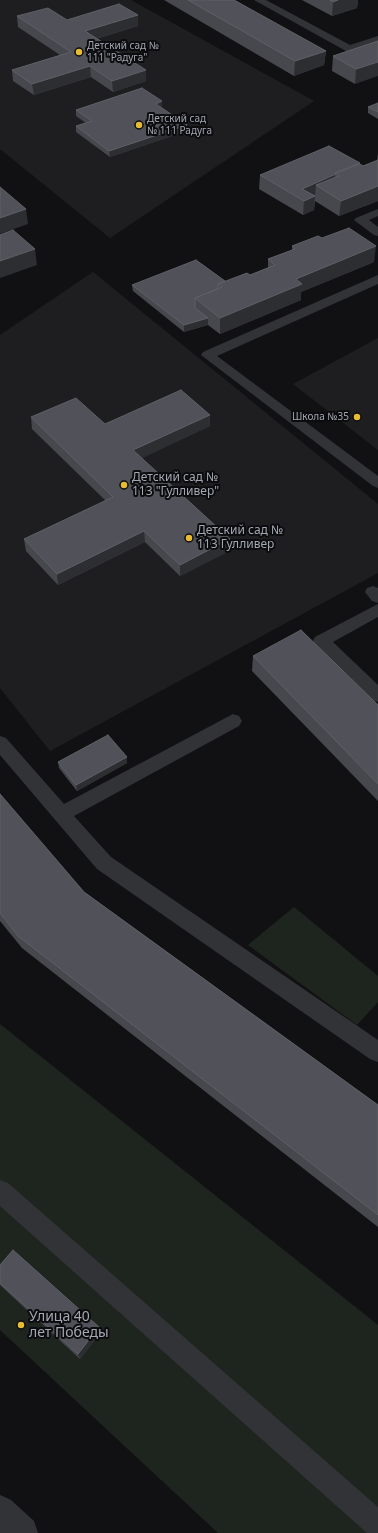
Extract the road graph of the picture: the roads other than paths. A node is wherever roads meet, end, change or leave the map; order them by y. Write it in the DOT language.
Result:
graph roads {
  1 [pos="259,0"];
  2 [pos="378,39"];
  3 [pos="378,212"];
  4 [pos="378,232"];
  5 [pos="378,279"];
  6 [pos="378,483"];
  7 [pos="378,610"];
  8 [pos="378,695"];
  9 [pos="233,721"];
  10 [pos="0,743"];
  11 [pos="61,814"];
  12 [pos="378,1052"];
  13 [pos="0,1191"];
  14 [pos="0,1510"];
  15 [pos="378,1526"];
  16 [pos="22,1533"];
  1 -- 2 [label="lane"];
  3 -- 4 [label="lane"];
  5 -- 6 [label="lane"];
  7 -- 8 [label="lane"];
  9 -- 11 [label="lane"];
  10 -- 11 [label="lane"];
  11 -- 12 [label="lane"];
  13 -- 15 [label="lane"];
  14 -- 16 [label="street"];
}
